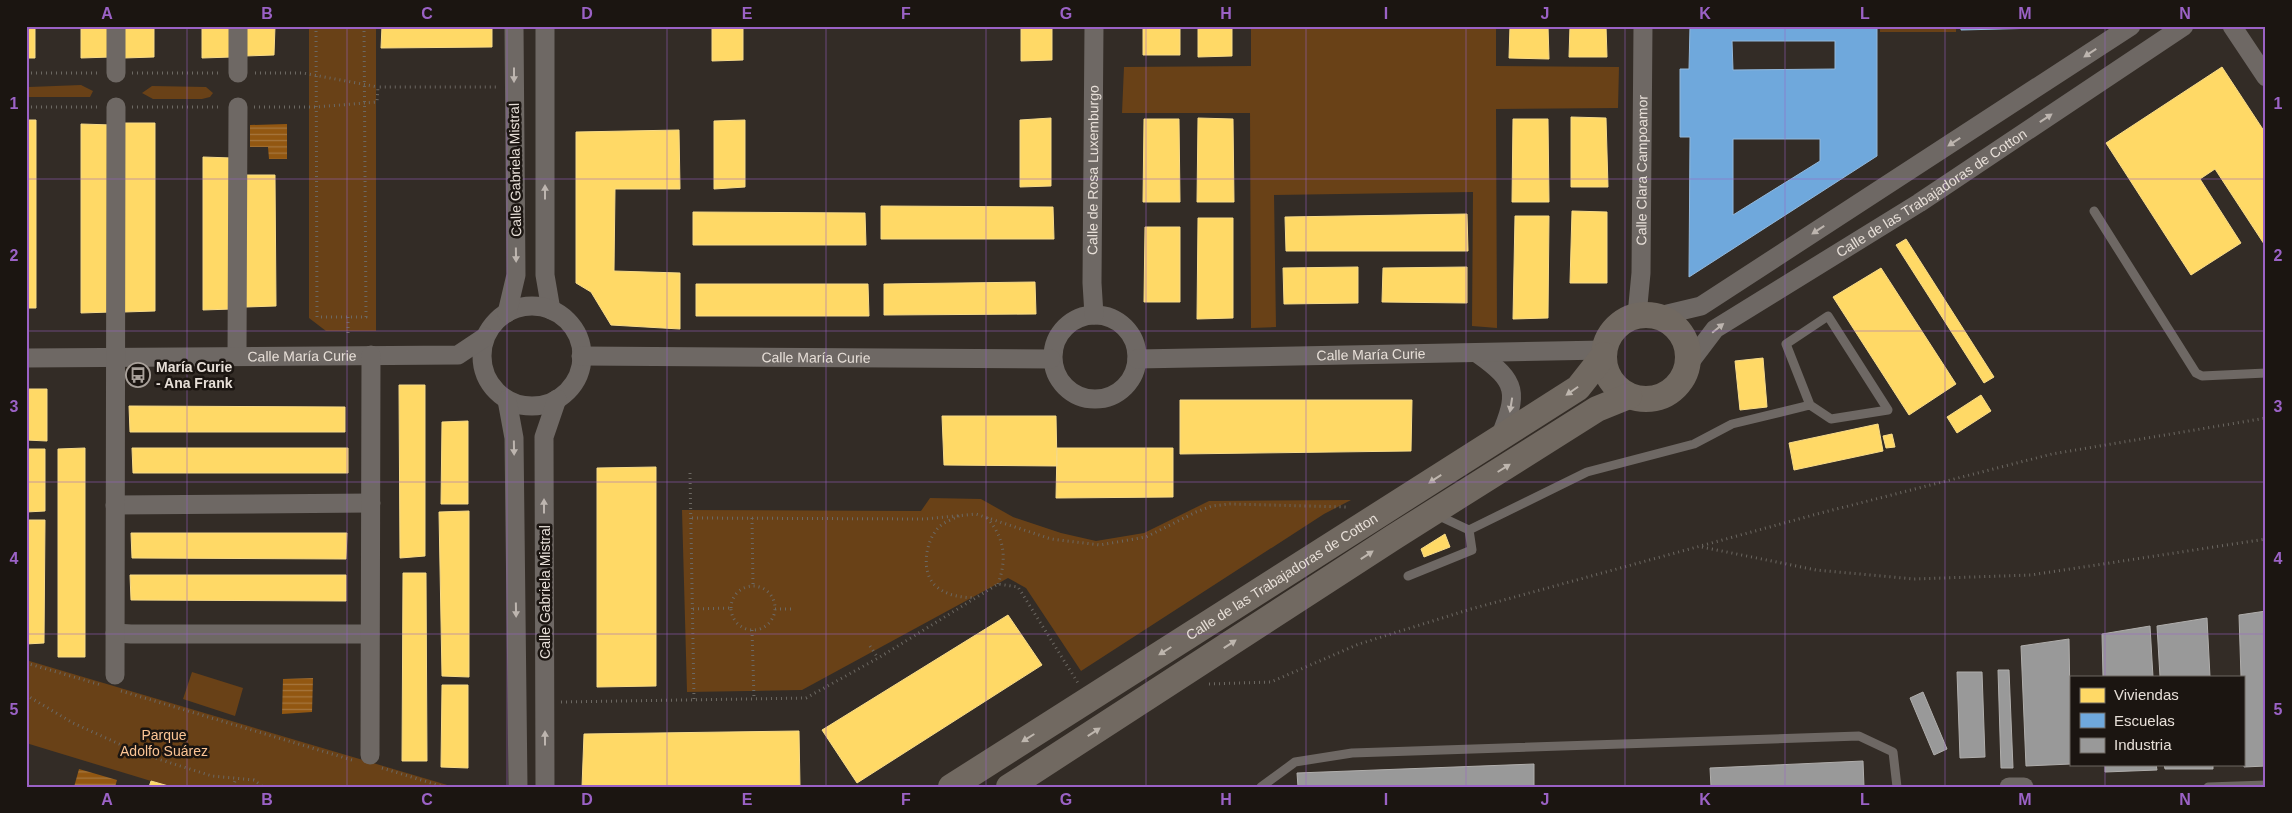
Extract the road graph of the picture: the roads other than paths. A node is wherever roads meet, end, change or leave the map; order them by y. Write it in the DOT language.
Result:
graph roads {
  1 [pos="116,26"];
  2 [pos="238,26"];
  3 [pos="514,26"];
  4 [pos="545,26"];
  5 [pos="1094,26"];
  6 [pos="1643,26"];
  7 [pos="2131,26"];
  8 [pos="2184,26"];
  9 [pos="2232,26"];
  10 [pos="116,73"];
  11 [pos="238,73"];
  12 [pos="2266,77"];
  13 [pos="116,106"];
  14 [pos="238,106"];
  15 [pos="2094,211"];
  16 [pos="551,310"];
  17 [pos="507,313"];
  18 [pos="1094,315"];
  19 [pos="1648,316"];
  20 [pos="485,337"];
  21 [pos="1604,353"];
  22 [pos="1478,354"];
  23 [pos="372,355"];
  24 [pos="458,355"];
  25 [pos="237,356"];
  26 [pos="581,356"];
  27 [pos="115,357"];
  28 [pos="26,358"];
  29 [pos="1051,359"];
  30 [pos="1137,359"];
  31 [pos="1687,366"];
  32 [pos="484,372"];
  33 [pos="2266,373"];
  34 [pos="1629,396"];
  35 [pos="557,399"];
  36 [pos="507,400"];
  37 [pos="1810,405"];
  38 [pos="1500,437"];
  39 [pos="370,503"];
  40 [pos="115,505"];
  41 [pos="1432,513"];
  42 [pos="1469,530"];
  43 [pos="1408,576"];
  44 [pos="115,633"];
  45 [pos="370,634"];
  46 [pos="110,683"];
  47 [pos="369,761"];
  48 [pos="2266,785"];
  49 [pos="518,787"];
  50 [pos="546,787"];
  51 [pos="951,787"];
  52 [pos="1009,787"];
  53 [pos="1260,787"];
  54 [pos="1897,787"];
  55 [pos="2009,787"];
  56 [pos="2024,787"];
  57 [pos="2208,787"];
  1 -- 10 [label="street"];
  2 -- 11 [label="street"];
  3 -- 17 [label="street, Calle Gabriela Mistral, one-way"];
  16 -- 4 [label="street, Calle Gabriela Mistral, one-way"];
  5 -- 18 [label="street, Calle de Rosa Luxemburgo"];
  6 -- 19 [label="street, Calle Clara Campoamor"];
  7 -- 19 [label="street, one-way"];
  31 -- 8 [label="street, Calle de las Trabajadoras de Cotton, one-way"];
  9 -- 12 [label="street"];
  13 -- 27 [label="street"];
  14 -- 25 [label="street"];
  15 -- 33 [label="lane"];
  16 -- 17 [label="street"];
  16 -- 26 [label="street"];
  17 -- 20 [label="street"];
  18 -- 29 [label="street"];
  18 -- 30 [label="street"];
  19 -- 21 [label="street"];
  19 -- 31 [label="street"];
  20 -- 24 [label="street"];
  20 -- 32 [label="street"];
  21 -- 22 [label="street, Calle María Curie"];
  21 -- 34 [label="street"];
  21 -- 38 [label="street, Calle de las Trabajadoras de Cotton, one-way"];
  22 -- 30 [label="street, Calle María Curie"];
  22 -- 38 [label="street, one-way"];
  23 -- 24 [label="street, Calle María Curie"];
  23 -- 25 [label="street, Calle María Curie"];
  23 -- 39 [label="street"];
  24 -- 32 [label="street"];
  25 -- 27 [label="street, Calle María Curie"];
  26 -- 29 [label="street, Calle María Curie"];
  26 -- 35 [label="street"];
  27 -- 28 [label="street, Calle María Curie"];
  27 -- 40 [label="street"];
  29 -- 30 [label="street"];
  31 -- 34 [label="street"];
  32 -- 36 [label="street"];
  41 -- 34 [label="street, Calle de las Trabajadoras de Cotton, one-way"];
  35 -- 36 [label="street"];
  50 -- 35 [label="street, Calle Gabriela Mistral, one-way"];
  36 -- 49 [label="street, Calle Gabriela Mistral, one-way"];
  37 -- 37 [label="lane"];
  37 -- 42 [label="lane"];
  38 -- 51 [label="street, Calle de las Trabajadoras de Cotton, one-way"];
  39 -- 40 [label="street"];
  39 -- 45 [label="street"];
  40 -- 44 [label="street"];
  41 -- 42 [label="lane"];
  52 -- 41 [label="street, Calle de las Trabajadoras de Cotton, one-way"];
  42 -- 43 [label="lane"];
  44 -- 45 [label="street"];
  44 -- 46 [label="street"];
  45 -- 47 [label="street"];
  48 -- 57 [label="lane"];
  53 -- 54 [label="lane"];
  55 -- 56 [label="street"];
}
